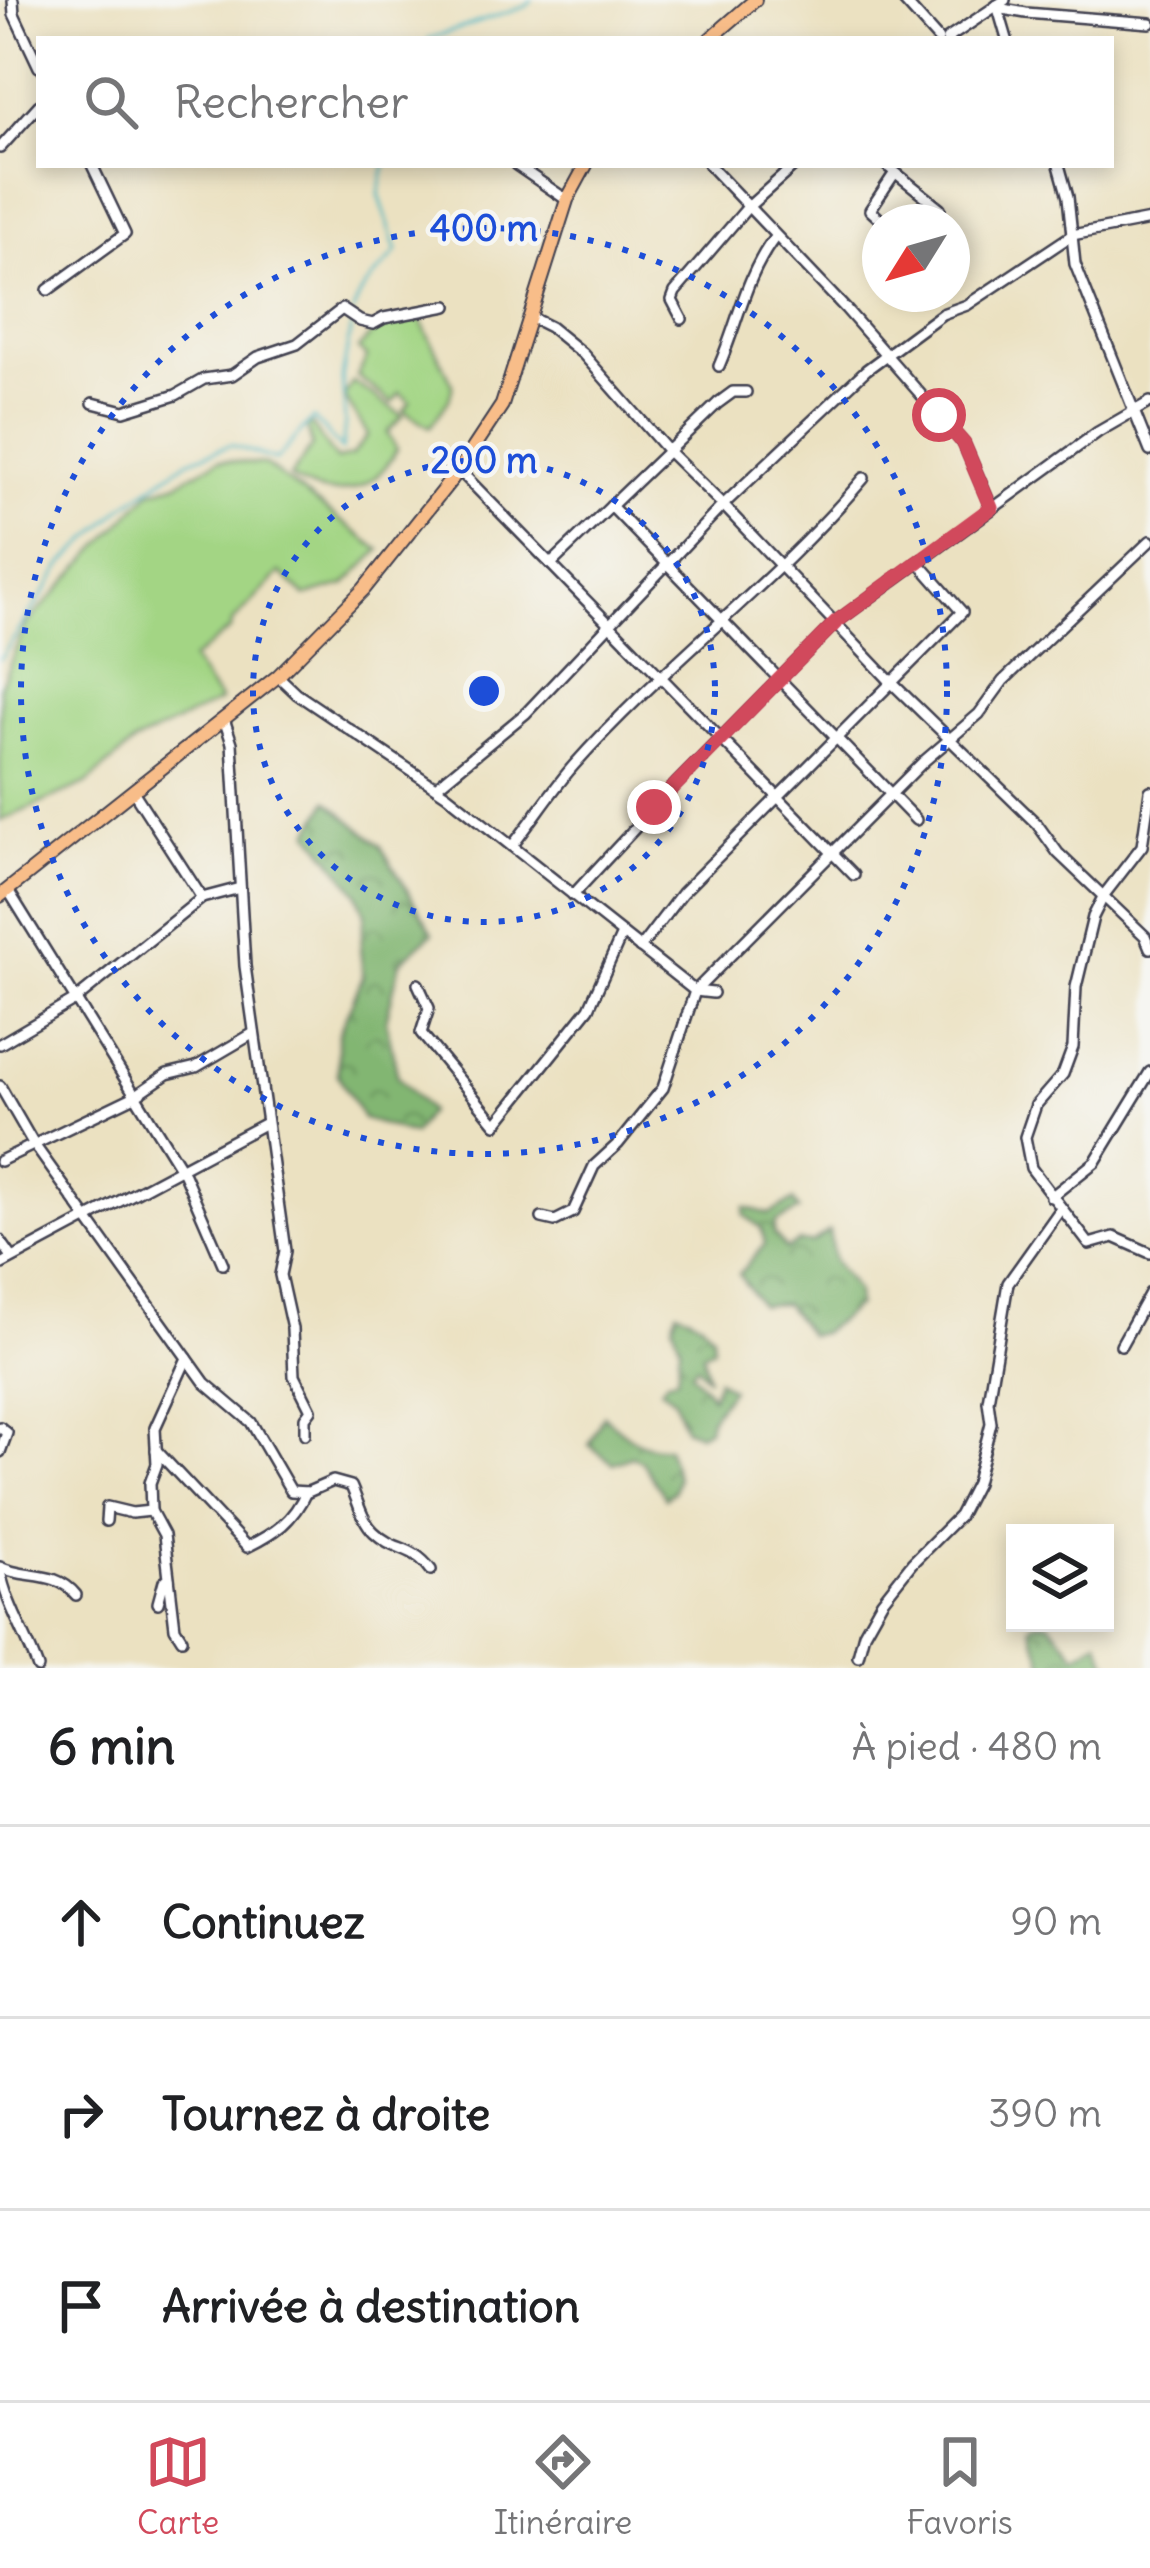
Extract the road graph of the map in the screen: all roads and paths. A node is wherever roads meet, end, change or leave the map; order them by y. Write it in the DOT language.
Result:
graph roads {
  1 [pos="14,0"];
  2 [pos="755,0"];
  3 [pos="903,0"];
  4 [pos="1000,2"];
  5 [pos="1150,23"];
  6 [pos="713,36"];
  7 [pos="935,36"];
  8 [pos="951,36"];
  9 [pos="1006,36"];
  10 [pos="36,62"];
  11 [pos="36,108"];
  12 [pos="0,148"];
  13 [pos="93,168"];
  14 [pos="520,168"];
  15 [pos="584,168"];
  16 [pos="712,168"];
  17 [pos="792,168"];
  18 [pos="1060,168"];
  19 [pos="890,169"];
  20 [pos="567,200"];
  21 [pos="873,204"];
  22 [pos="935,204"];
  23 [pos="747,208"];
  24 [pos="1150,220"];
  25 [pos="1072,236"];
  26 [pos="776,237"];
  27 [pos="48,290"];
  28 [pos="447,306"];
  29 [pos="532,318"];
  30 [pos="682,319"];
  31 [pos="886,355"];
  32 [pos="719,366"];
  33 [pos="746,392"];
  34 [pos="1150,402"];
  35 [pos="93,403"];
  36 [pos="1134,410"];
  37 [pos="668,451"];
  38 [pos="1150,451"];
  39 [pos="459,470"];
  40 [pos="865,478"];
  41 [pos="723,505"];
  42 [pos="611,506"];
  43 [pos="991,508"];
  44 [pos="1150,542"];
  45 [pos="666,563"];
  46 [pos="919,563"];
  47 [pos="551,564"];
  48 [pos="782,567"];
  49 [pos="836,622"];
  50 [pos="608,623"];
  51 [pos="722,624"];
  52 [pos="278,676"];
  53 [pos="660,678"];
  54 [pos="779,680"];
  55 [pos="892,683"];
  56 [pos="224,719"];
  57 [pos="837,737"];
  58 [pos="723,739"];
  59 [pos="948,740"];
  60 [pos="436,787"];
  61 [pos="133,790"];
  62 [pos="1150,791"];
  63 [pos="893,793"];
  64 [pos="778,795"];
  65 [pos="916,820"];
  66 [pos="512,846"];
  67 [pos="834,854"];
  68 [pos="854,875"];
  69 [pos="240,888"];
  70 [pos="4,893"];
  71 [pos="573,895"];
  72 [pos="1104,895"];
  73 [pos="202,898"];
  74 [pos="622,934"];
  75 [pos="640,948"];
  76 [pos="1150,948"];
  77 [pos="418,984"];
  78 [pos="694,991"];
  79 [pos="712,993"];
  80 [pos="75,1000"];
  81 [pos="254,1034"];
  82 [pos="0,1044"];
  83 [pos="1150,1072"];
  84 [pos="0,1086"];
  85 [pos="135,1096"];
  86 [pos="266,1124"];
  87 [pos="33,1143"];
  88 [pos="0,1161"];
  89 [pos="182,1170"];
  90 [pos="1051,1197"];
  91 [pos="1060,1210"];
  92 [pos="542,1218"];
  93 [pos="88,1219"];
  94 [pos="0,1240"];
  95 [pos="1150,1253"];
  96 [pos="12,1257"];
  97 [pos="223,1264"];
  98 [pos="0,1265"];
  99 [pos="1150,1293"];
  100 [pos="1121,1346"];
  101 [pos="187,1358"];
  102 [pos="0,1427"];
  103 [pos="305,1433"];
  104 [pos="156,1450"];
  105 [pos="0,1452"];
  106 [pos="176,1470"];
  107 [pos="150,1484"];
  108 [pos="291,1491"];
  109 [pos="306,1492"];
  110 [pos="298,1510"];
  111 [pos="151,1511"];
  112 [pos="106,1521"];
  113 [pos="0,1569"];
  114 [pos="431,1570"];
  115 [pos="169,1579"];
  116 [pos="76,1595"];
  117 [pos="158,1603"];
  118 [pos="182,1639"];
  119 [pos="858,1656"];
  120 [pos="38,1668"];
  1 -- 10 [label="street"];
  2 -- 6 [label="highway"];
  3 -- 7 [label="street"];
  4 -- 5 [label="street"];
  4 -- 8 [label="street"];
  4 -- 9 [label="street"];
  11 -- 12 [label="street"];
  13 -- 27 [label="street"];
  14 -- 20 [label="street"];
  15 -- 20 [label="highway"];
  16 -- 23 [label="street"];
  17 -- 23 [label="street"];
  18 -- 25 [label="street"];
  19 -- 21 [label="street"];
  19 -- 22 [label="street"];
  20 -- 29 [label="highway"];
  23 -- 26 [label="street"];
  23 -- 30 [label="street"];
  24 -- 25 [label="street"];
  25 -- 31 [label="street"];
  25 -- 36 [label="street"];
  26 -- 31 [label="street"];
  26 -- 32 [label="street"];
  28 -- 35 [label="street"];
  29 -- 37 [label="street"];
  29 -- 39 [label="highway"];
  31 -- 41 [label="street"];
  31 -- 43 [label="street"];
  33 -- 37 [label="street"];
  34 -- 36 [label="street"];
  36 -- 38 [label="street"];
  36 -- 43 [label="street"];
  37 -- 41 [label="street"];
  37 -- 42 [label="street"];
  39 -- 47 [label="street"];
  39 -- 52 [label="highway"];
  40 -- 48 [label="street"];
  41 -- 45 [label="street"];
  41 -- 48 [label="street"];
  42 -- 45 [label="street"];
  42 -- 47 [label="street"];
  43 -- 46 [label="street"];
  44 -- 59 [label="street"];
  45 -- 50 [label="street"];
  45 -- 51 [label="street"];
  46 -- 49 [label="street"];
  46 -- 55 [label="street"];
  47 -- 50 [label="street"];
  48 -- 49 [label="street"];
  48 -- 51 [label="street"];
  49 -- 54 [label="street"];
  49 -- 55 [label="street"];
  50 -- 53 [label="street"];
  50 -- 60 [label="street"];
  51 -- 53 [label="street"];
  51 -- 54 [label="street"];
  52 -- 56 [label="highway"];
  52 -- 60 [label="street"];
  53 -- 58 [label="street"];
  53 -- 66 [label="street"];
  54 -- 57 [label="street"];
  54 -- 58 [label="street"];
  55 -- 57 [label="street"];
  55 -- 59 [label="street"];
  56 -- 61 [label="highway"];
  56 -- 69 [label="street"];
  57 -- 63 [label="street"];
  57 -- 64 [label="street"];
  58 -- 64 [label="street"];
  58 -- 71 [label="street"];
  59 -- 63 [label="street"];
  59 -- 72 [label="street"];
  60 -- 66 [label="street"];
  61 -- 70 [label="highway"];
  61 -- 73 [label="street"];
  62 -- 72 [label="street"];
  63 -- 65 [label="street"];
  63 -- 67 [label="street"];
  64 -- 67 [label="street"];
  64 -- 75 [label="street"];
  66 -- 71 [label="street"];
  67 -- 68 [label="street"];
  67 -- 78 [label="street"];
  69 -- 73 [label="street"];
  69 -- 81 [label="street"];
  70 -- 80 [label="street"];
  71 -- 74 [label="street"];
  72 -- 76 [label="street"];
  72 -- 90 [label="street"];
  73 -- 80 [label="street"];
  74 -- 75 [label="street"];
  74 -- 77 [label="street"];
  75 -- 78 [label="street"];
  78 -- 79 [label="street"];
  78 -- 92 [label="street"];
  80 -- 82 [label="street"];
  80 -- 85 [label="street"];
  81 -- 85 [label="street"];
  81 -- 86 [label="street"];
  83 -- 90 [label="street"];
  84 -- 87 [label="street"];
  85 -- 87 [label="street"];
  85 -- 89 [label="street"];
  86 -- 89 [label="street"];
  86 -- 103 [label="street"];
  87 -- 88 [label="street"];
  87 -- 93 [label="street"];
  89 -- 93 [label="street"];
  89 -- 97 [label="street"];
  90 -- 91 [label="street"];
  91 -- 95 [label="street"];
  91 -- 119 [label="street"];
  93 -- 96 [label="street"];
  93 -- 101 [label="street"];
  94 -- 96 [label="street"];
  96 -- 98 [label="street"];
  99 -- 100 [label="street"];
  101 -- 104 [label="street"];
  101 -- 108 [label="street"];
  102 -- 105 [label="street"];
  104 -- 106 [label="street"];
  104 -- 107 [label="street"];
  106 -- 107 [label="street"];
  106 -- 110 [label="street"];
  107 -- 111 [label="street"];
  108 -- 109 [label="street"];
  108 -- 110 [label="street"];
  109 -- 110 [label="street"];
  109 -- 114 [label="street"];
  111 -- 112 [label="street"];
  111 -- 115 [label="street"];
  113 -- 116 [label="street"];
  113 -- 120 [label="street"];
  115 -- 117 [label="street"];
  115 -- 118 [label="street"];
}
